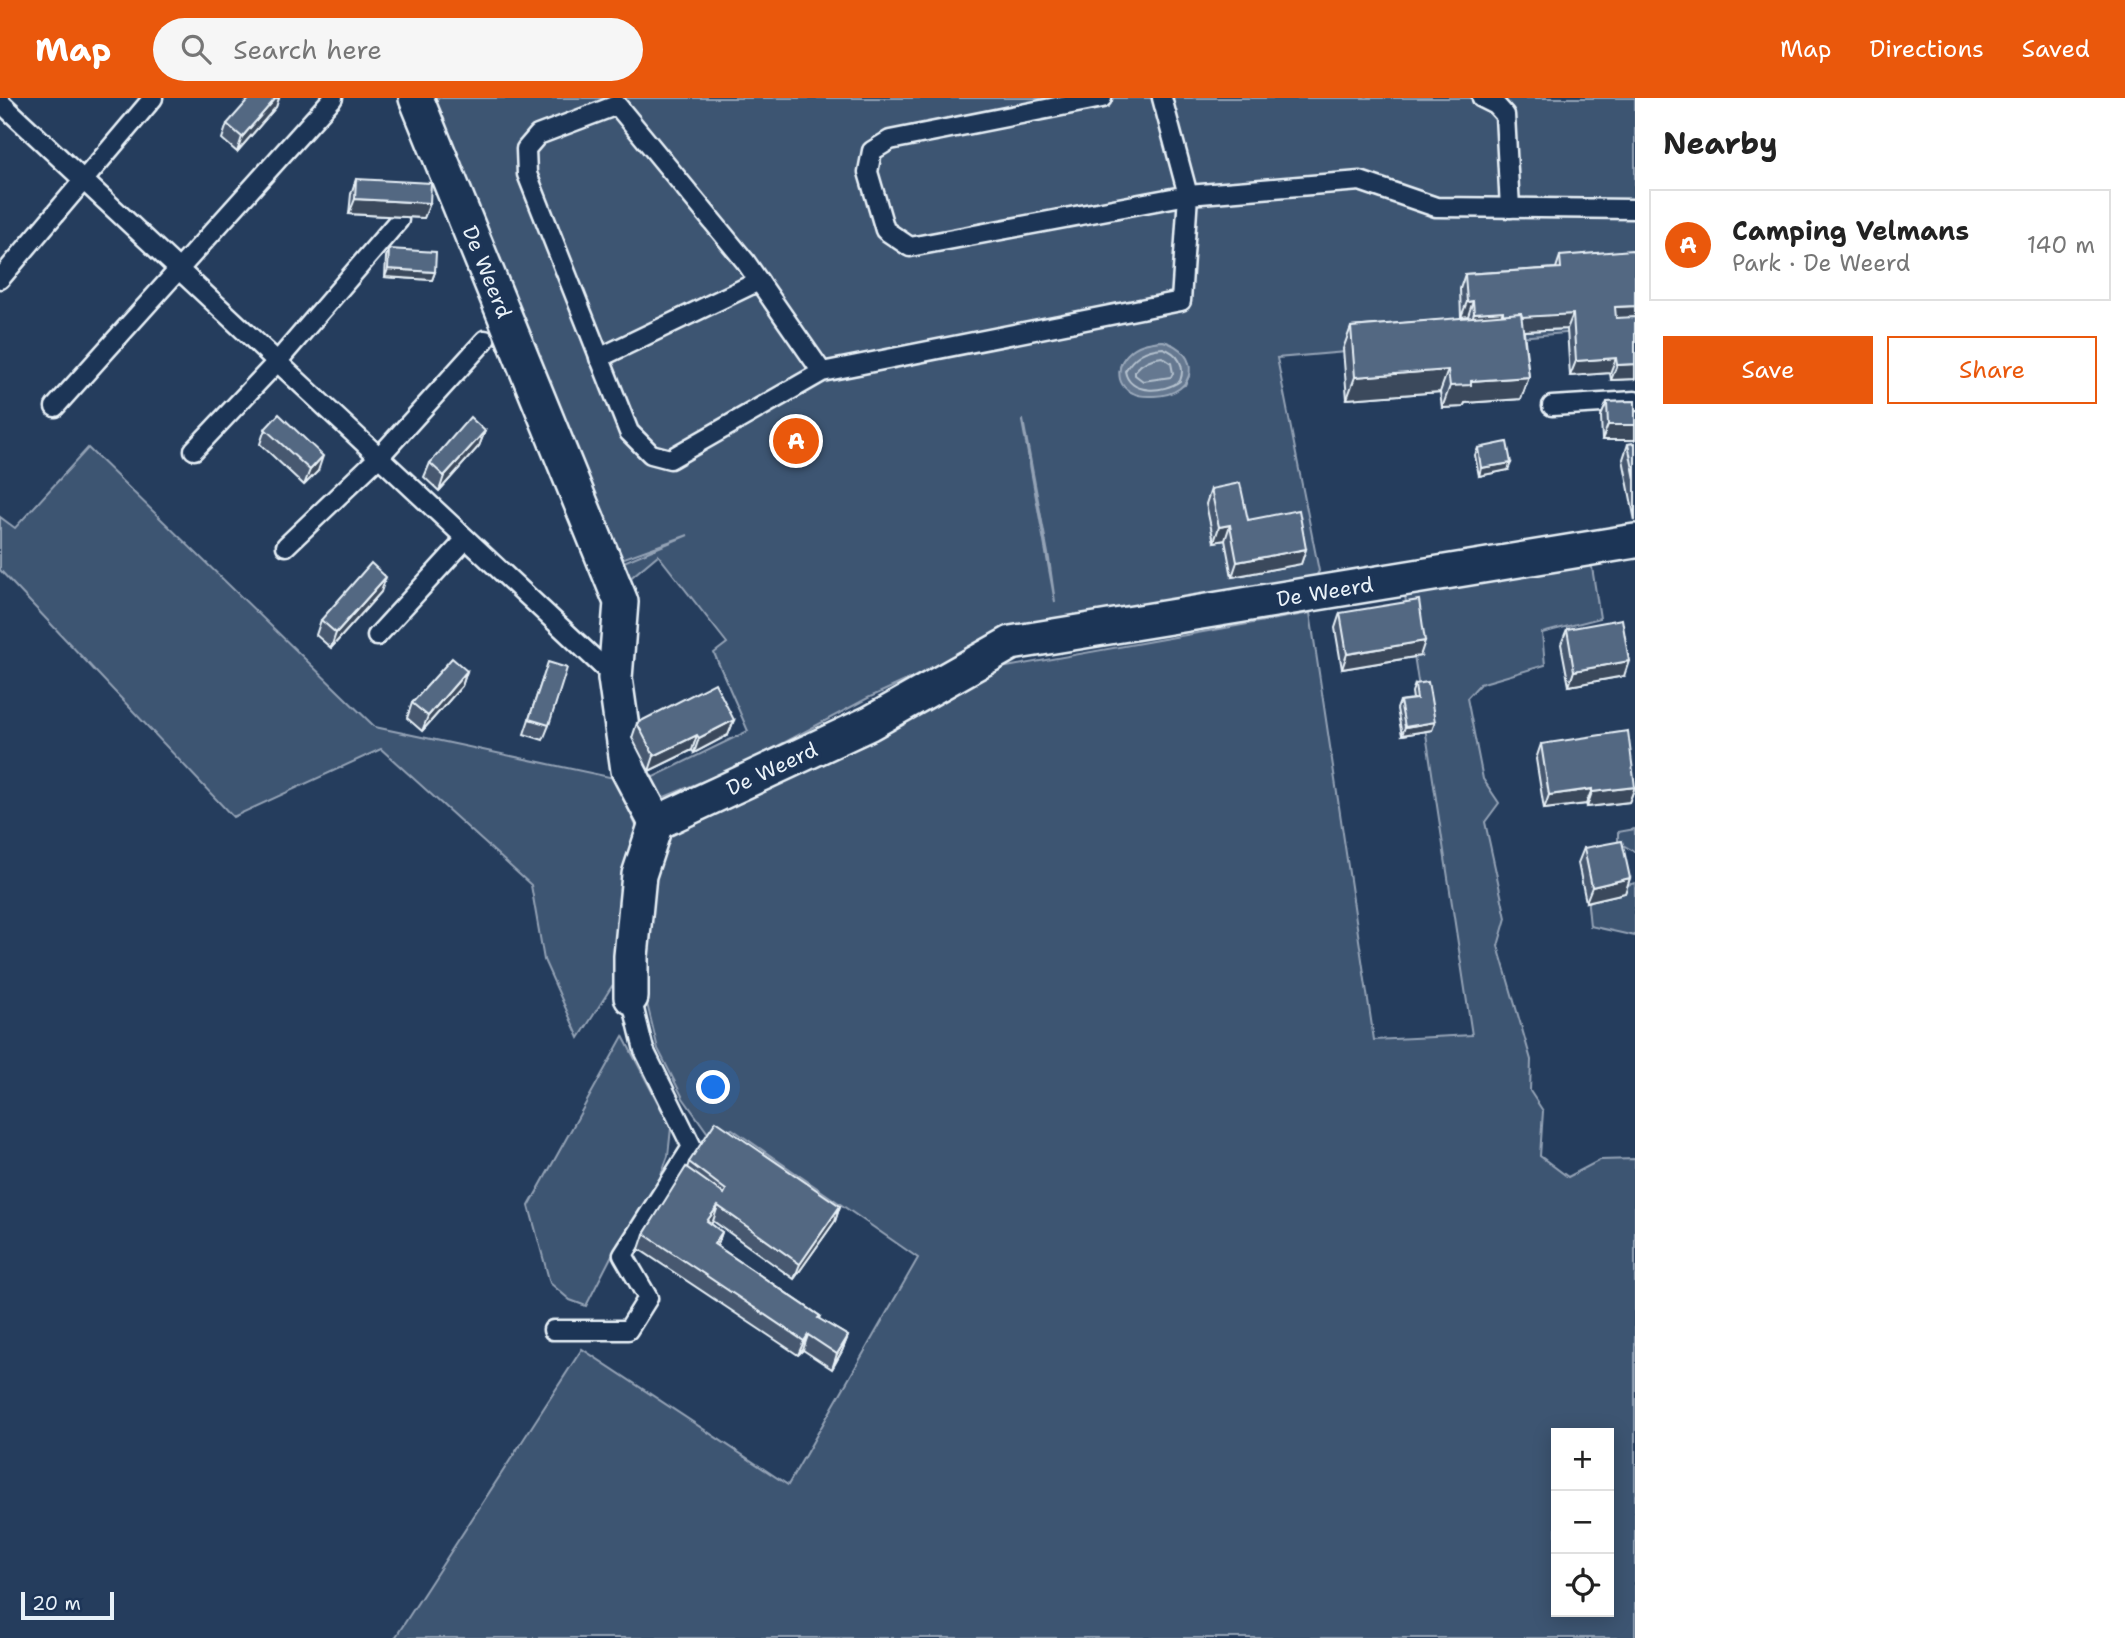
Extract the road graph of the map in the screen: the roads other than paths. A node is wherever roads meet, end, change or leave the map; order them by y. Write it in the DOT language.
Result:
graph roads {
  1 [pos="153,98"];
  2 [pos="333,98"];
  3 [pos="416,98"];
  4 [pos="1102,98"];
  5 [pos="1162,98"];
  6 [pos="1482,98"];
  7 [pos="623,101"];
  8 [pos="0,102"];
  9 [pos="85,181"];
  10 [pos="1188,195"];
  11 [pos="1510,208"];
  12 [pos="1635,209"];
  13 [pos="400,220"];
  14 [pos="180,271"];
  15 [pos="0,279"];
  16 [pos="759,281"];
  17 [pos="485,340"];
  18 [pos="600,358"];
  19 [pos="277,362"];
  20 [pos="822,372"];
  21 [pos="1635,401"];
  22 [pos="1552,406"];
  23 [pos="55,407"];
  24 [pos="194,450"];
  25 [pos="379,457"];
  26 [pos="466,539"];
  27 [pos="1635,541"];
  28 [pos="286,545"];
  29 [pos="377,636"];
  30 [pos="615,678"];
  31 [pos="656,823"];
  32 [pos="631,997"];
  33 [pos="553,1330"];
  1 -- 9 [label="lane"];
  2 -- 14 [label="lane"];
  3 -- 30 [label="street, De Weerd"];
  4 -- 10 [label="lane"];
  5 -- 10 [label="lane"];
  6 -- 11 [label="lane"];
  7 -- 16 [label="lane"];
  7 -- 18 [label="lane"];
  8 -- 9 [label="lane"];
  9 -- 14 [label="lane"];
  9 -- 15 [label="lane"];
  10 -- 11 [label="lane"];
  10 -- 20 [label="lane"];
  11 -- 12 [label="lane"];
  13 -- 19 [label="lane"];
  14 -- 19 [label="lane"];
  14 -- 23 [label="lane"];
  16 -- 18 [label="lane"];
  16 -- 20 [label="lane"];
  17 -- 25 [label="lane"];
  18 -- 20 [label="lane"];
  19 -- 24 [label="lane"];
  19 -- 25 [label="lane"];
  21 -- 22 [label="lane"];
  25 -- 26 [label="lane"];
  25 -- 28 [label="lane"];
  26 -- 29 [label="lane"];
  26 -- 30 [label="lane"];
  27 -- 31 [label="street, De Weerd"];
  30 -- 31 [label="street, De Weerd"];
  31 -- 32 [label="street"];
  32 -- 33 [label="lane"];
}
